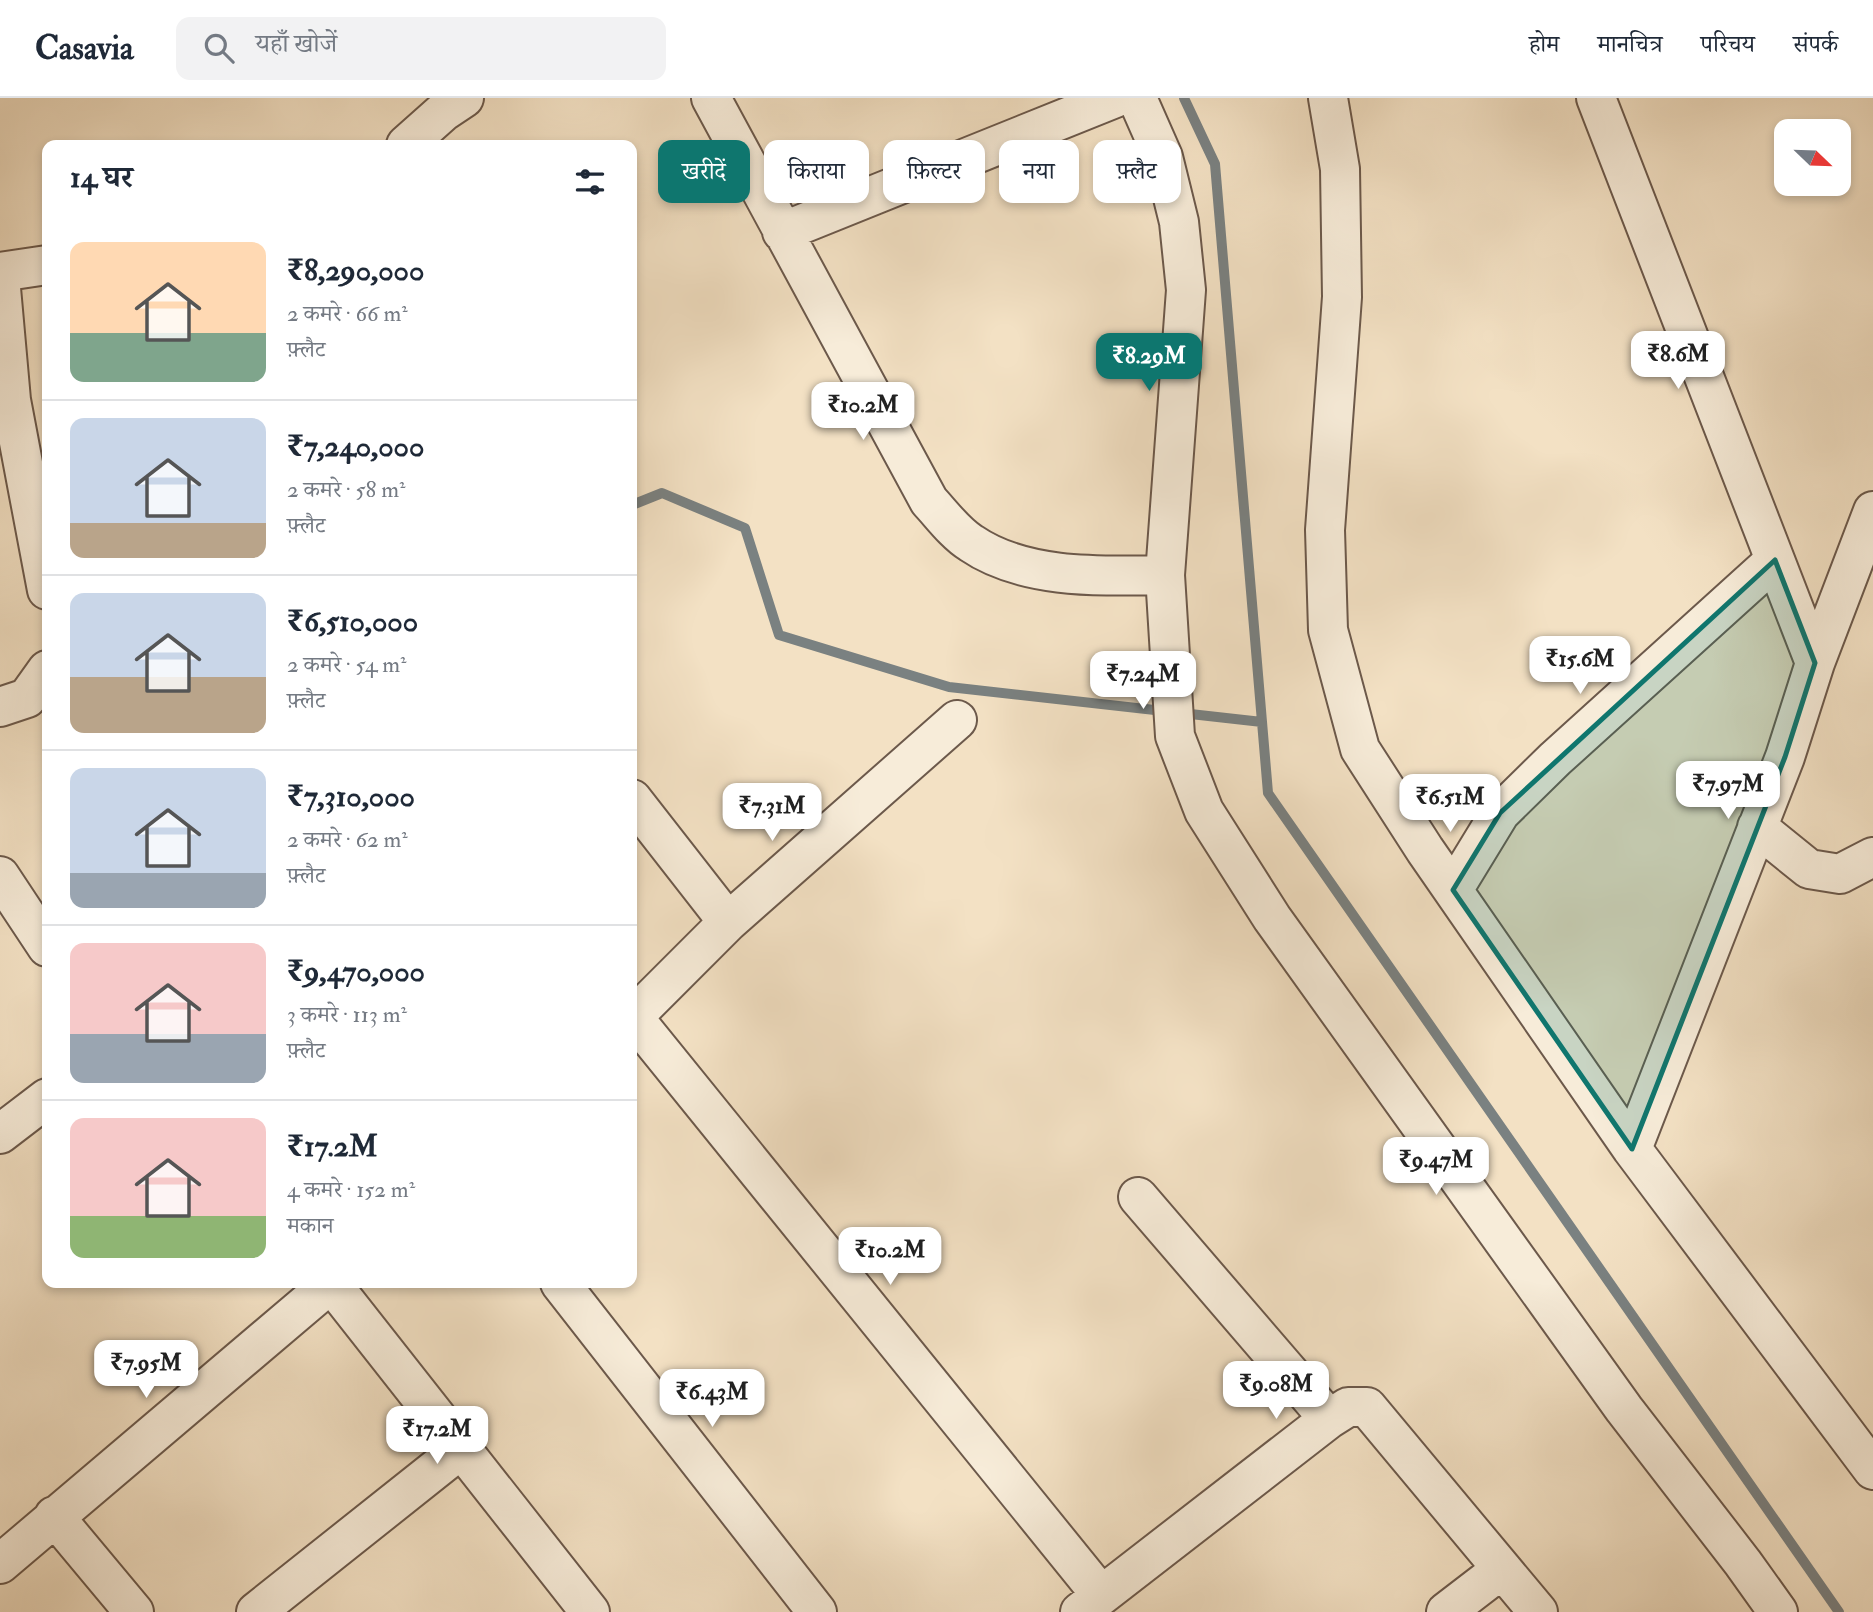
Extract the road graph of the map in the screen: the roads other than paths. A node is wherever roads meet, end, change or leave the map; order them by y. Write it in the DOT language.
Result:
graph roads {
  1 [pos="464,98"];
  2 [pos="711,98"];
  3 [pos="1115,98"];
  4 [pos="1137,98"];
  5 [pos="1328,98"];
  6 [pos="1596,98"];
  7 [pos="412,140"];
  8 [pos="782,232"];
  9 [pos="42,266"];
  10 [pos="0,275"];
  11 [pos="1873,511"];
  12 [pos="1775,559"];
  13 [pos="42,564"];
  14 [pos="1165,575"];
  15 [pos="1815,663"];
  16 [pos="42,677"];
  17 [pos="0,707"];
  18 [pos="957,720"];
  19 [pos="637,805"];
  20 [pos="1757,827"];
  21 [pos="1873,857"];
  22 [pos="0,876"];
  23 [pos="1453,890"];
  24 [pos="728,922"];
  25 [pos="42,939"];
  26 [pos="637,1013"];
  27 [pos="637,1024"];
  28 [pos="42,1102"];
  29 [pos="0,1134"];
  30 [pos="1632,1149"];
  31 [pos="1138,1197"];
  32 [pos="325,1288"];
  33 [pos="335,1288"];
  34 [pos="564,1288"];
  35 [pos="1329,1419"];
  36 [pos="461,1449"];
  37 [pos="1873,1470"];
  38 [pos="54,1516"];
  39 [pos="0,1563"];
  40 [pos="1502,1569"];
  41 [pos="1091,1603"];
  42 [pos="134,1612"];
  43 [pos="256,1612"];
  44 [pos="590,1612"];
  45 [pos="817,1612"];
  46 [pos="1446,1612"];
  47 [pos="1538,1612"];
  48 [pos="1778,1612"];
  1 -- 7 [label="street"];
  2 -- 8 [label="street"];
  3 -- 8 [label="street"];
  4 -- 14 [label="street"];
  5 -- 23 [label="street"];
  6 -- 12 [label="street"];
  8 -- 14 [label="street"];
  9 -- 10 [label="street"];
  10 -- 13 [label="street"];
  11 -- 15 [label="street"];
  12 -- 15 [label="street"];
  12 -- 23 [label="street"];
  14 -- 48 [label="street"];
  15 -- 20 [label="street"];
  16 -- 17 [label="street"];
  18 -- 24 [label="street"];
  19 -- 24 [label="street"];
  20 -- 21 [label="street"];
  20 -- 30 [label="street"];
  22 -- 25 [label="street"];
  23 -- 30 [label="street"];
  24 -- 26 [label="street"];
  27 -- 41 [label="street"];
  28 -- 29 [label="street"];
  30 -- 37 [label="street"];
  31 -- 35 [label="street"];
  32 -- 38 [label="street"];
  33 -- 36 [label="street"];
  34 -- 45 [label="street"];
  35 -- 40 [label="street"];
  35 -- 41 [label="street"];
  36 -- 43 [label="street"];
  36 -- 44 [label="street"];
  38 -- 39 [label="street"];
  38 -- 42 [label="street"];
  40 -- 46 [label="street"];
  40 -- 47 [label="street"];
}
